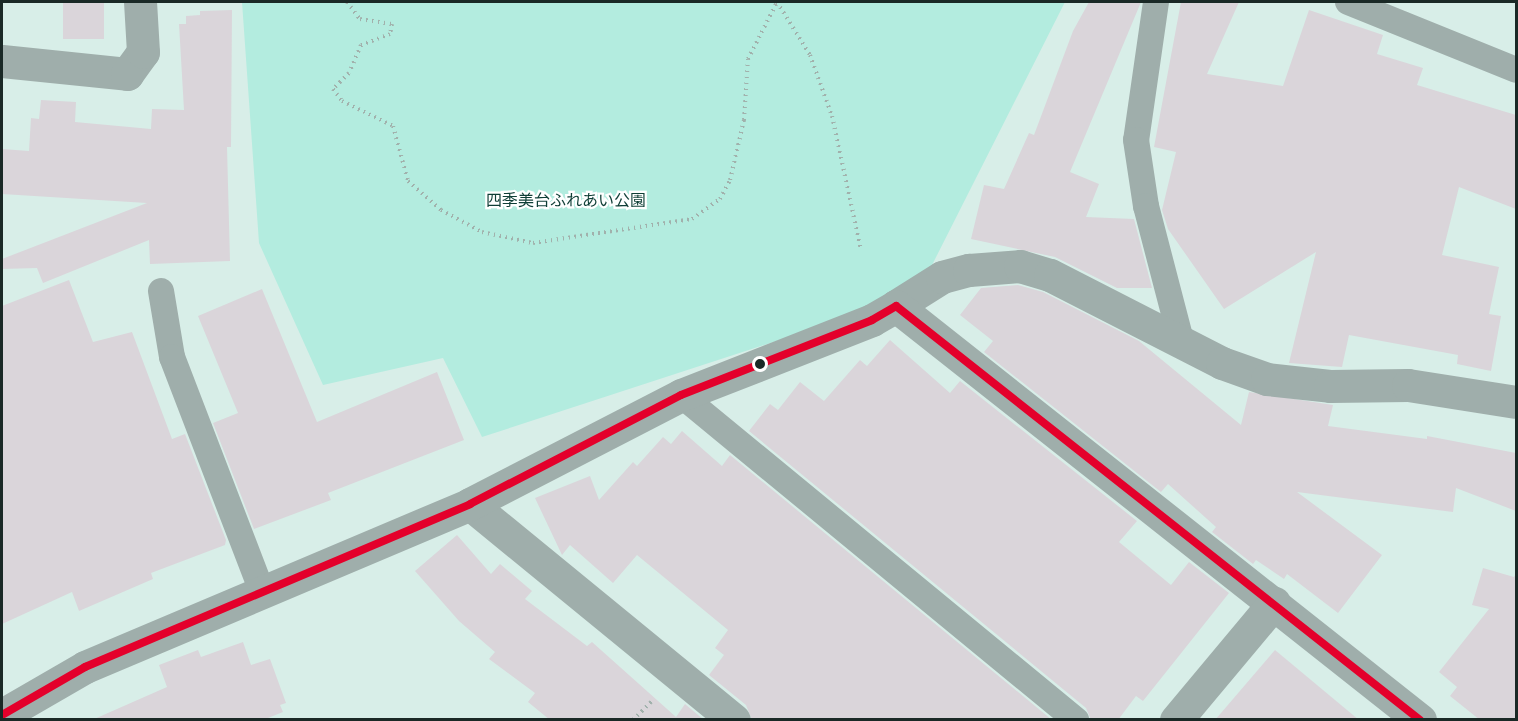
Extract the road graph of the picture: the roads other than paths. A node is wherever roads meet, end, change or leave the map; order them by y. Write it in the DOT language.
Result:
graph roads {
  1 [pos="140,2"];
  2 [pos="1156,2"];
  3 [pos="1362,4"];
  4 [pos="2,61"];
  5 [pos="1516,69"];
  6 [pos="161,291"];
  7 [pos="896,306"];
  8 [pos="1181,340"];
  9 [pos="681,396"];
  10 [pos="1516,402"];
  11 [pos="470,504"];
  12 [pos="263,594"];
  13 [pos="1274,603"];
  14 [pos="2,715"];
  15 [pos="734,720"];
  16 [pos="1077,720"];
  17 [pos="1176,720"];
  18 [pos="1420,720"];
  1 -- 4 [label="street"];
  2 -- 8 [label="lane"];
  3 -- 5 [label="lane"];
  6 -- 12 [label="lane"];
  7 -- 8 [label="street"];
  7 -- 9 [label="street"];
  7 -- 13 [label="street"];
  8 -- 10 [label="street"];
  9 -- 11 [label="street"];
  9 -- 16 [label="lane"];
  11 -- 12 [label="street"];
  11 -- 15 [label="street"];
  12 -- 14 [label="street"];
  13 -- 17 [label="street"];
  13 -- 18 [label="street"];
}
